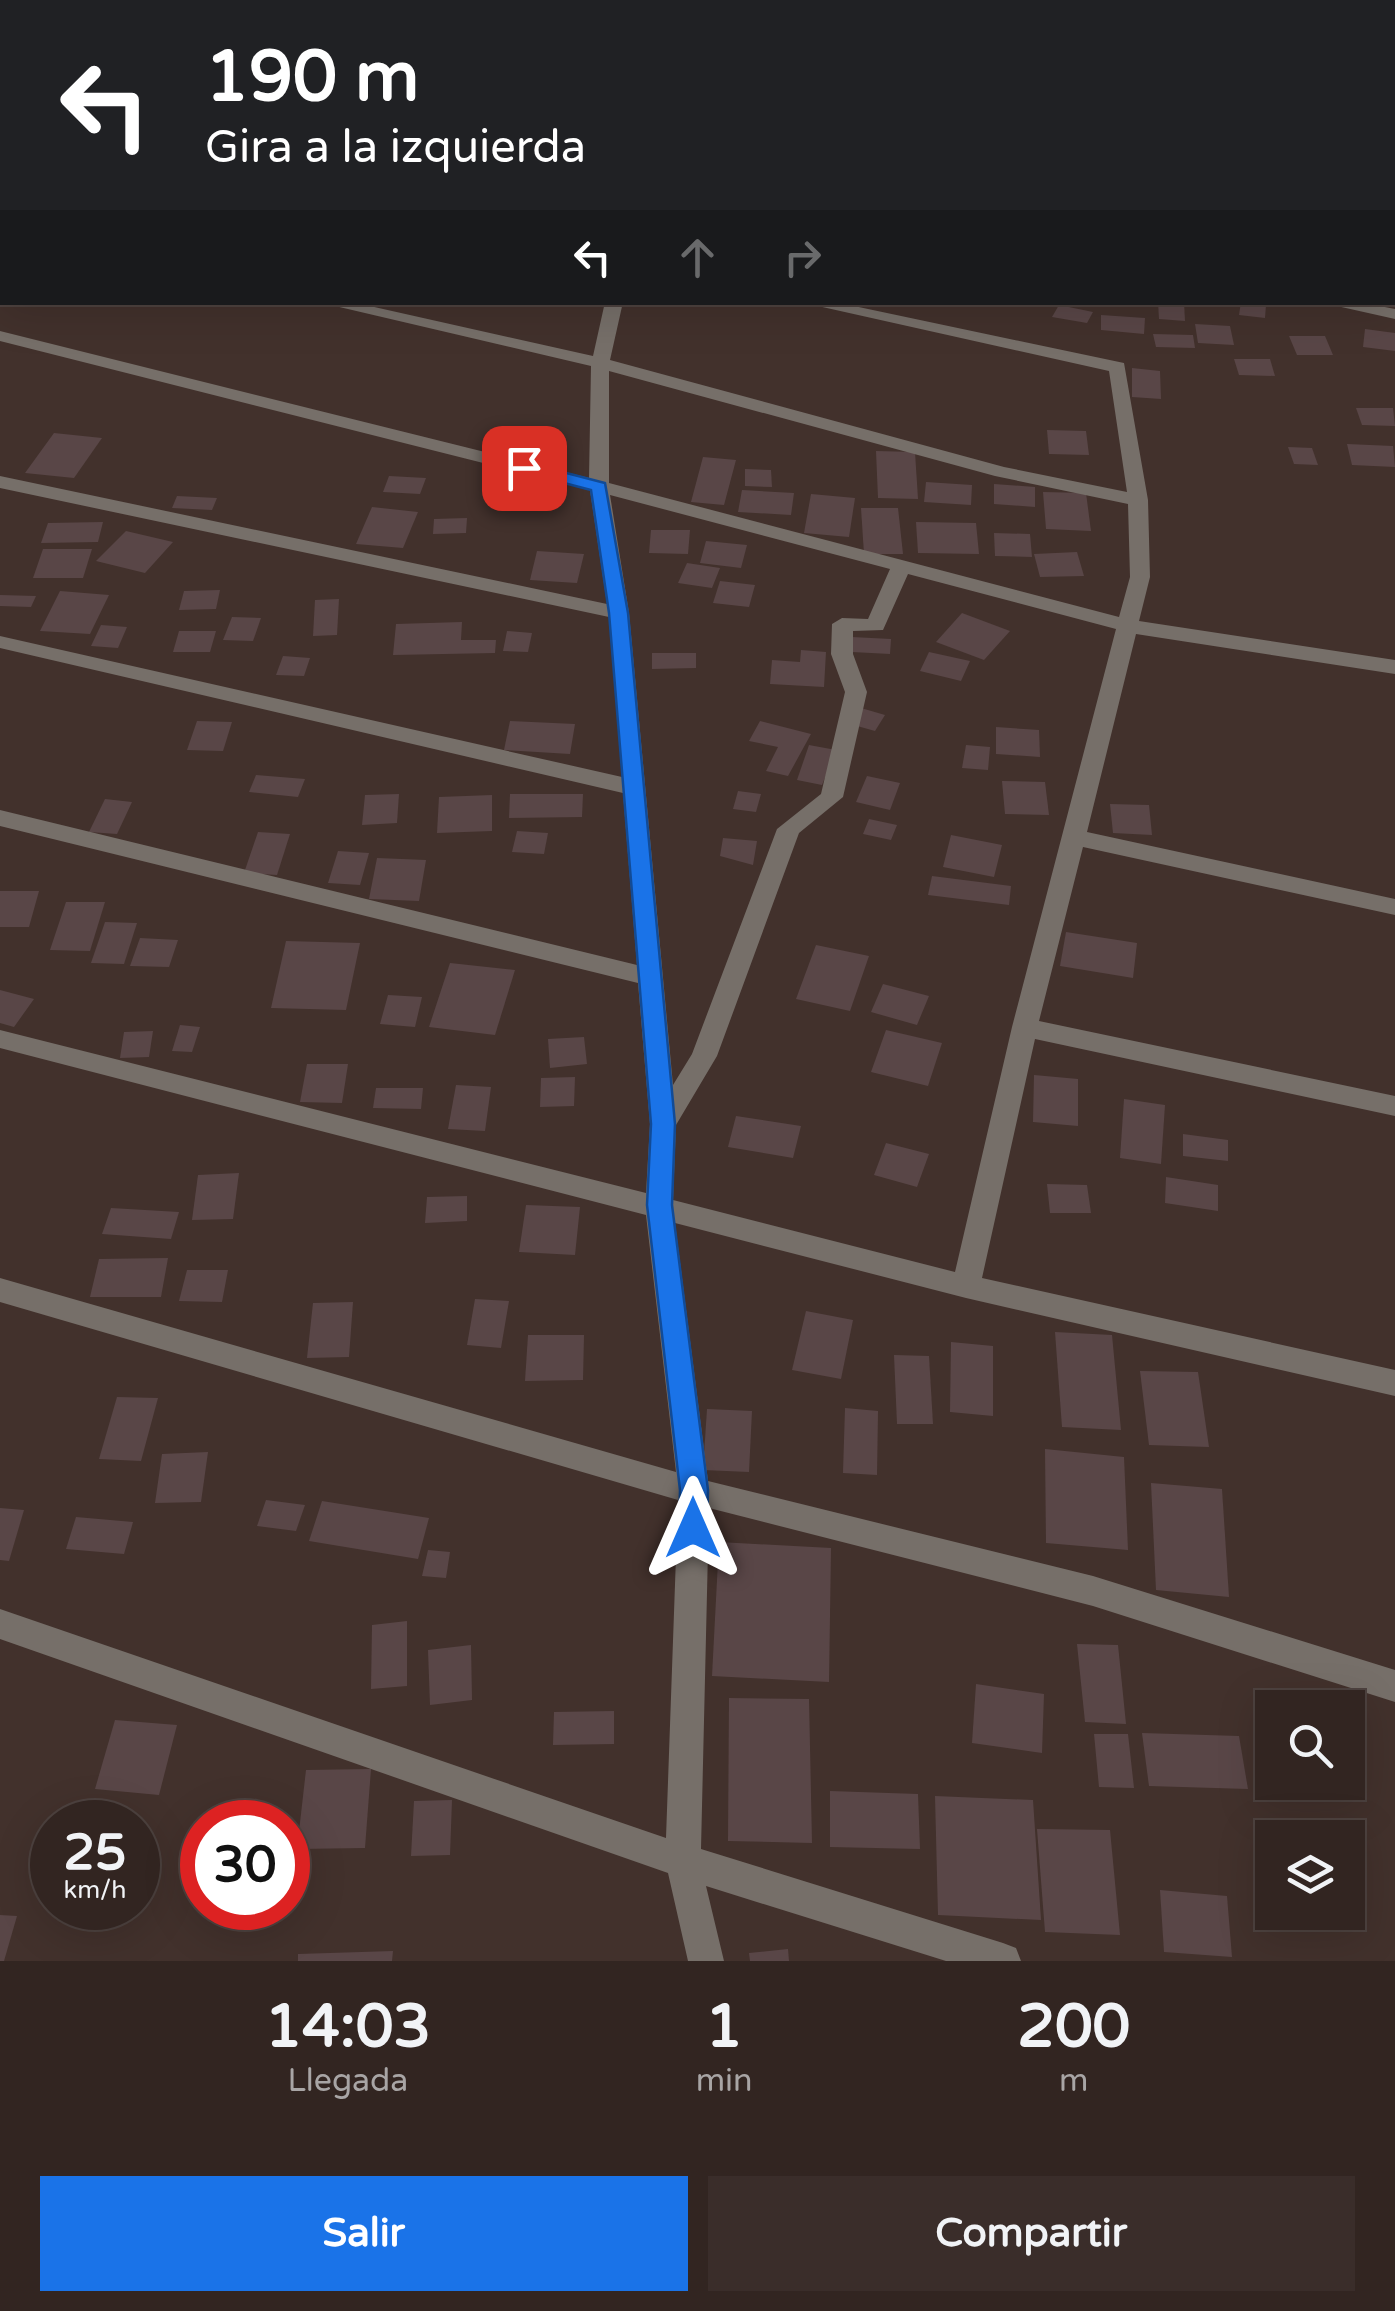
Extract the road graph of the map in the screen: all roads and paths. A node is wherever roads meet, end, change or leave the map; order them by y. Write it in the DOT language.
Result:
graph roads {
  1 [pos="339,305"];
  2 [pos="613,305"];
  3 [pos="822,305"];
  4 [pos="1344,305"];
  5 [pos="1395,314"];
  6 [pos="0,336"];
  7 [pos="600,364"];
  8 [pos="0,482"];
  9 [pos="599,486"];
  10 [pos="1138,500"];
  11 [pos="901,566"];
  12 [pos="619,613"];
  13 [pos="1128,626"];
  14 [pos="0,642"];
  15 [pos="1395,667"];
  16 [pos="634,788"];
  17 [pos="0,818"];
  18 [pos="1074,837"];
  19 [pos="1395,907"];
  20 [pos="650,977"];
  21 [pos="1025,1027"];
  22 [pos="0,1039"];
  23 [pos="1395,1106"];
  24 [pos="663,1124"];
  25 [pos="659,1205"];
  26 [pos="966,1286"];
  27 [pos="0,1290"];
  28 [pos="1395,1383"];
  29 [pos="694,1490"];
  30 [pos="0,1624"];
  31 [pos="1395,1686"];
  32 [pos="682,1861"];
  33 [pos="706,1961"];
  34 [pos="1003,1961"];
  1 -- 7 [label="street"];
  2 -- 7 [label="street"];
  3 -- 10 [label="street"];
  4 -- 5 [label="street"];
  6 -- 9 [label="street"];
  7 -- 9 [label="street"];
  7 -- 10 [label="street"];
  8 -- 12 [label="street"];
  9 -- 11 [label="street"];
  9 -- 12 [label="street"];
  10 -- 13 [label="street"];
  11 -- 13 [label="street"];
  11 -- 24 [label="street"];
  12 -- 16 [label="street"];
  13 -- 15 [label="street"];
  13 -- 18 [label="street"];
  14 -- 16 [label="street"];
  16 -- 20 [label="street"];
  17 -- 20 [label="street"];
  18 -- 19 [label="street"];
  18 -- 21 [label="street"];
  20 -- 24 [label="street"];
  21 -- 23 [label="street"];
  21 -- 26 [label="street"];
  22 -- 25 [label="street"];
  24 -- 25 [label="street"];
  25 -- 26 [label="street"];
  25 -- 29 [label="street"];
  26 -- 28 [label="street"];
  27 -- 29 [label="street"];
  29 -- 31 [label="street"];
  29 -- 32 [label="street"];
  30 -- 32 [label="street"];
  32 -- 33 [label="street"];
  32 -- 34 [label="street"];
}
